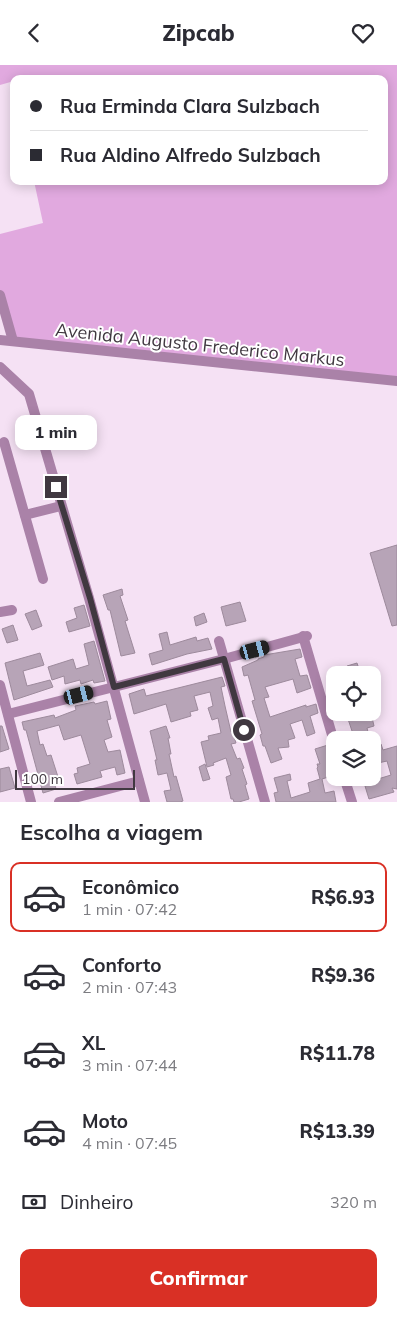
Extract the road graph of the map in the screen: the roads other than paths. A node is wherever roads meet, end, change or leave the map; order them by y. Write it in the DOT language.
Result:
graph roads {
  1 [pos="0,295"];
  2 [pos="4,340"];
  3 [pos="0,367"];
  4 [pos="397,381"];
  5 [pos="4,442"];
  6 [pos="61,506"];
  7 [pos="24,515"];
  8 [pos="43,579"];
  9 [pos="12,610"];
  10 [pos="0,612"];
  11 [pos="219,641"];
  12 [pos="224,659"];
  13 [pos="0,685"];
  14 [pos="114,687"];
  15 [pos="8,714"];
  16 [pos="331,731"];
  17 [pos="139,781"];
  18 [pos="347,786"];
  19 [pos="31,802"];
  20 [pos="59,802"];
  21 [pos="145,802"];
  22 [pos="265,802"];
  23 [pos="352,802"];
  1 -- 2 [label="street"];
  2 -- 4 [label="street, Avenida Augusto Frederico Markus"];
  3 -- 6 [label="street"];
  5 -- 7 [label="street"];
  6 -- 7 [label="street"];
  6 -- 14 [label="street"];
  7 -- 8 [label="street"];
  9 -- 10 [label="street"];
  11 -- 12 [label="street"];
  12 -- 14 [label="street"];
  12 -- 16 [label="street"];
  12 -- 22 [label="street"];
  13 -- 15 [label="street"];
  14 -- 15 [label="street"];
  14 -- 17 [label="street"];
  15 -- 19 [label="street"];
  17 -- 20 [label="street"];
  17 -- 21 [label="street"];
  18 -- 23 [label="street"];
}
